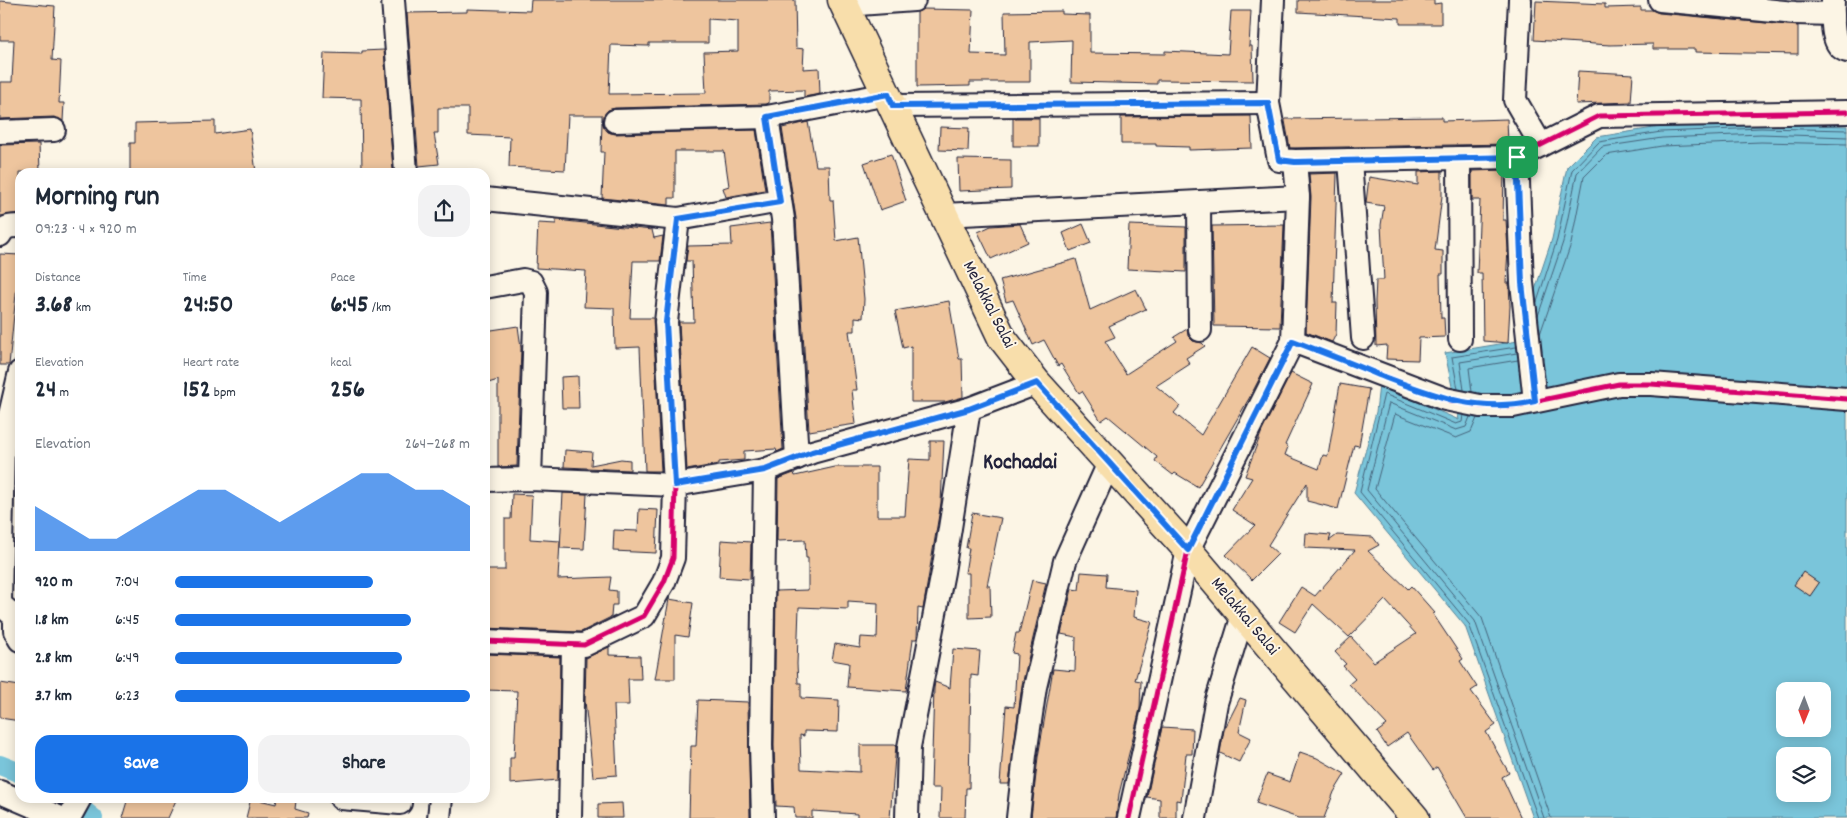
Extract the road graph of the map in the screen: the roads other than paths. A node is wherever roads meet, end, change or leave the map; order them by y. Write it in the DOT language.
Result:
graph roads {
  1 [pos="393,0"];
  2 [pos="914,0"];
  3 [pos="1274,0"];
  4 [pos="1520,0"];
  5 [pos="1660,0"];
  6 [pos="844,3"];
  7 [pos="1833,7"];
  8 [pos="1847,51"];
  9 [pos="890,100"];
  10 [pos="1268,103"];
  11 [pos="1847,112"];
  12 [pos="767,117"];
  13 [pos="615,121"];
  14 [pos="54,130"];
  15 [pos="0,132"];
  16 [pos="1540,145"];
  17 [pos="1517,157"];
  18 [pos="1458,158"];
  19 [pos="1350,160"];
  20 [pos="1295,162"];
  21 [pos="406,168"];
  22 [pos="1298,197"];
  23 [pos="490,200"];
  24 [pos="780,202"];
  25 [pos="1199,203"];
  26 [pos="943,215"];
  27 [pos="678,219"];
  28 [pos="15,226"];
  29 [pos="0,235"];
  30 [pos="490,286"];
  31 [pos="1200,330"];
  32 [pos="1362,338"];
  33 [pos="1460,339"];
  34 [pos="1293,341"];
  35 [pos="0,372"];
  36 [pos="15,374"];
  37 [pos="1037,383"];
  38 [pos="1847,399"];
  39 [pos="1535,401"];
  40 [pos="969,409"];
  41 [pos="15,414"];
  42 [pos="11,446"];
  43 [pos="797,458"];
  44 [pos="1109,463"];
  45 [pos="765,470"];
  46 [pos="530,478"];
  47 [pos="490,480"];
  48 [pos="675,485"];
  49 [pos="1188,550"];
  50 [pos="0,604"];
  51 [pos="1243,615"];
  52 [pos="15,617"];
  53 [pos="15,617"];
  54 [pos="15,631"];
  55 [pos="490,641"];
  56 [pos="572,645"];
  57 [pos="0,792"];
  58 [pos="15,797"];
  59 [pos="34,803"];
  60 [pos="440,803"];
  61 [pos="64,813"];
  62 [pos="439,818"];
  63 [pos="570,818"];
  64 [pos="762,818"];
  65 [pos="907,818"];
  66 [pos="1018,818"];
  67 [pos="1128,818"];
  68 [pos="1195,818"];
  69 [pos="1415,818"];
  1 -- 21 [label="street"];
  2 -- 6 [label="street"];
  3 -- 10 [label="street"];
  4 -- 16 [label="street"];
  5 -- 7 [label="street"];
  6 -- 9 [label="main road, Melakkal Salai"];
  7 -- 8 [label="street"];
  9 -- 10 [label="street"];
  9 -- 12 [label="street"];
  9 -- 26 [label="main road, Melakkal Salai"];
  10 -- 20 [label="street"];
  11 -- 16 [label="street"];
  12 -- 13 [label="street"];
  12 -- 24 [label="street"];
  14 -- 15 [label="street"];
  16 -- 17 [label="street"];
  17 -- 18 [label="street"];
  17 -- 39 [label="street"];
  18 -- 19 [label="street"];
  18 -- 33 [label="street"];
  19 -- 20 [label="street"];
  19 -- 32 [label="street"];
  20 -- 22 [label="street"];
  22 -- 25 [label="street"];
  22 -- 34 [label="street"];
  23 -- 27 [label="street"];
  24 -- 27 [label="street"];
  24 -- 43 [label="street"];
  25 -- 26 [label="street"];
  25 -- 31 [label="street"];
  26 -- 37 [label="main road, Melakkal Salai"];
  27 -- 48 [label="street"];
  28 -- 29 [label="street"];
  30 -- 46 [label="street"];
  34 -- 39 [label="street"];
  34 -- 49 [label="street"];
  35 -- 36 [label="street"];
  37 -- 40 [label="street"];
  37 -- 44 [label="main road, Melakkal Salai"];
  38 -- 39 [label="street"];
  40 -- 43 [label="street"];
  40 -- 65 [label="street"];
  41 -- 42 [label="street"];
  42 -- 50 [label="street"];
  43 -- 45 [label="street"];
  44 -- 49 [label="main road, Melakkal Salai"];
  44 -- 66 [label="street"];
  45 -- 48 [label="street"];
  45 -- 64 [label="street"];
  46 -- 47 [label="street"];
  46 -- 48 [label="street"];
  48 -- 56 [label="street"];
  49 -- 51 [label="main road, Melakkal Salai"];
  49 -- 67 [label="street"];
  50 -- 52 [label="street"];
  51 -- 68 [label="street"];
  51 -- 69 [label="main road, Melakkal Salai"];
  53 -- 54 [label="street"];
  55 -- 56 [label="street"];
  56 -- 63 [label="street"];
  57 -- 58 [label="street"];
  59 -- 61 [label="street"];
  60 -- 62 [label="street"];
}
